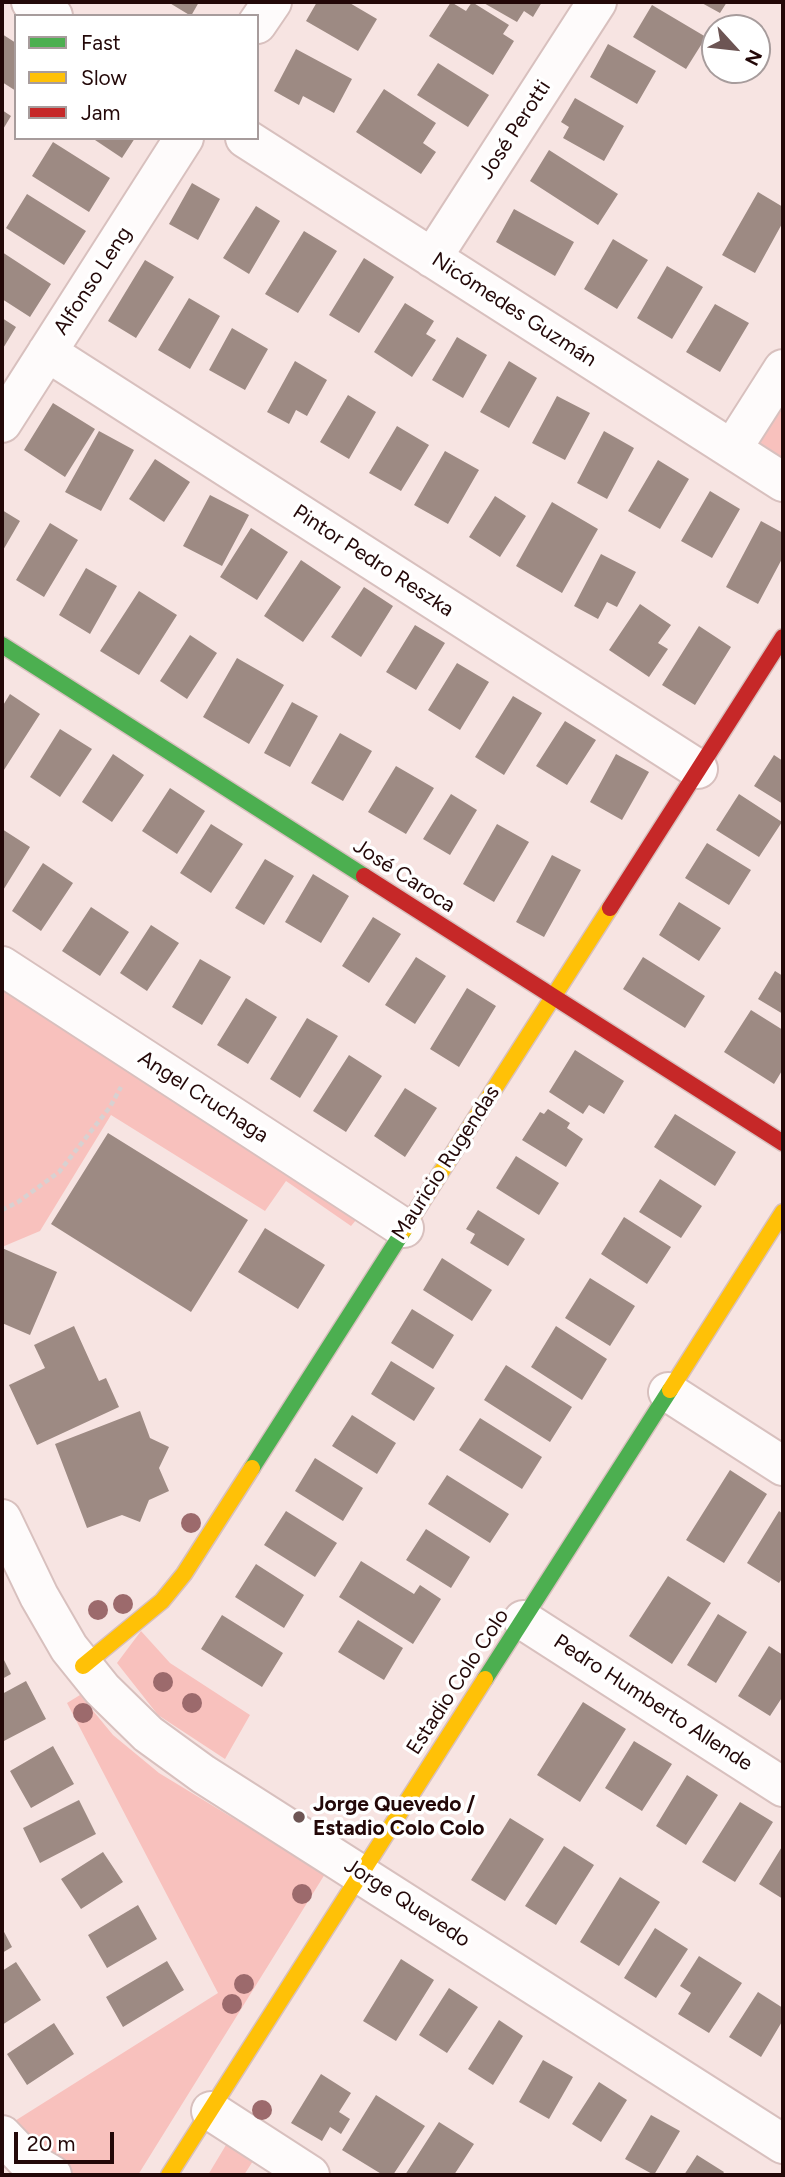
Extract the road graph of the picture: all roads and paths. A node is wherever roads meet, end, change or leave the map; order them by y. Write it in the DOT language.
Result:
graph roads {
  1 [pos="31,2"];
  2 [pos="272,2"];
  3 [pos="597,2"];
  4 [pos="50,14"];
  5 [pos="259,21"];
  6 [pos="183,140"];
  7 [pos="248,140"];
  8 [pos="432,258"];
  9 [pos="47,352"];
  10 [pos="783,369"];
  11 [pos="2,423"];
  12 [pos="732,449"];
  13 [pos="783,482"];
  14 [pos="783,637"];
  15 [pos="2,645"];
  16 [pos="698,769"];
  17 [pos="2,966"];
  18 [pos="553,996"];
  19 [pos="137,1055"];
  20 [pos="783,1143"];
  21 [pos="2,1210"];
  22 [pos="783,1212"];
  23 [pos="404,1228"];
  24 [pos="668,1392"];
  25 [pos="783,1466"];
  26 [pos="2,1519"];
  27 [pos="523,1620"];
  28 [pos="83,1666"];
  29 [pos="783,1787"];
  30 [pos="361,1874"];
  31 [pos="211,2111"];
  32 [pos="2,2135"];
  33 [pos="783,2144"];
  34 [pos="52,2175"];
  35 [pos="169,2175"];
  36 [pos="310,2175"];
  1 -- 4 [label="street"];
  2 -- 5 [label="street"];
  3 -- 8 [label="street, José Perotti"];
  6 -- 9 [label="street, Alfonso Leng"];
  7 -- 8 [label="street, Nicómedes Guzmán"];
  8 -- 12 [label="street, Nicómedes Guzmán"];
  9 -- 11 [label="street, Alfonso Leng"];
  9 -- 16 [label="street, Pintor Pedro Reszka"];
  10 -- 12 [label="street"];
  12 -- 13 [label="street, Nicómedes Guzmán"];
  14 -- 16 [label="street, Mauricio Rugendas"];
  15 -- 18 [label="street, José Caroca"];
  16 -- 18 [label="street, Mauricio Rugendas"];
  17 -- 19 [label="street, Angel Cruchaga"];
  18 -- 20 [label="street, José Caroca"];
  18 -- 23 [label="street, Mauricio Rugendas"];
  19 -- 21 [label="path"];
  19 -- 23 [label="street, Angel Cruchaga"];
  22 -- 24 [label="street, Estadio Colo Colo"];
  23 -- 28 [label="street, Mauricio Rugendas"];
  24 -- 25 [label="street"];
  24 -- 27 [label="street, Estadio Colo Colo"];
  26 -- 28 [label="street, Jorge Quevedo"];
  27 -- 29 [label="street, Pedro Humberto Allende"];
  27 -- 30 [label="street, Estadio Colo Colo"];
  28 -- 30 [label="street, Jorge Quevedo"];
  30 -- 31 [label="street, Estadio Colo Colo"];
  30 -- 33 [label="street, Jorge Quevedo"];
  31 -- 35 [label="street, Estadio Colo Colo"];
  31 -- 36 [label="street"];
  32 -- 34 [label="street"];
}
